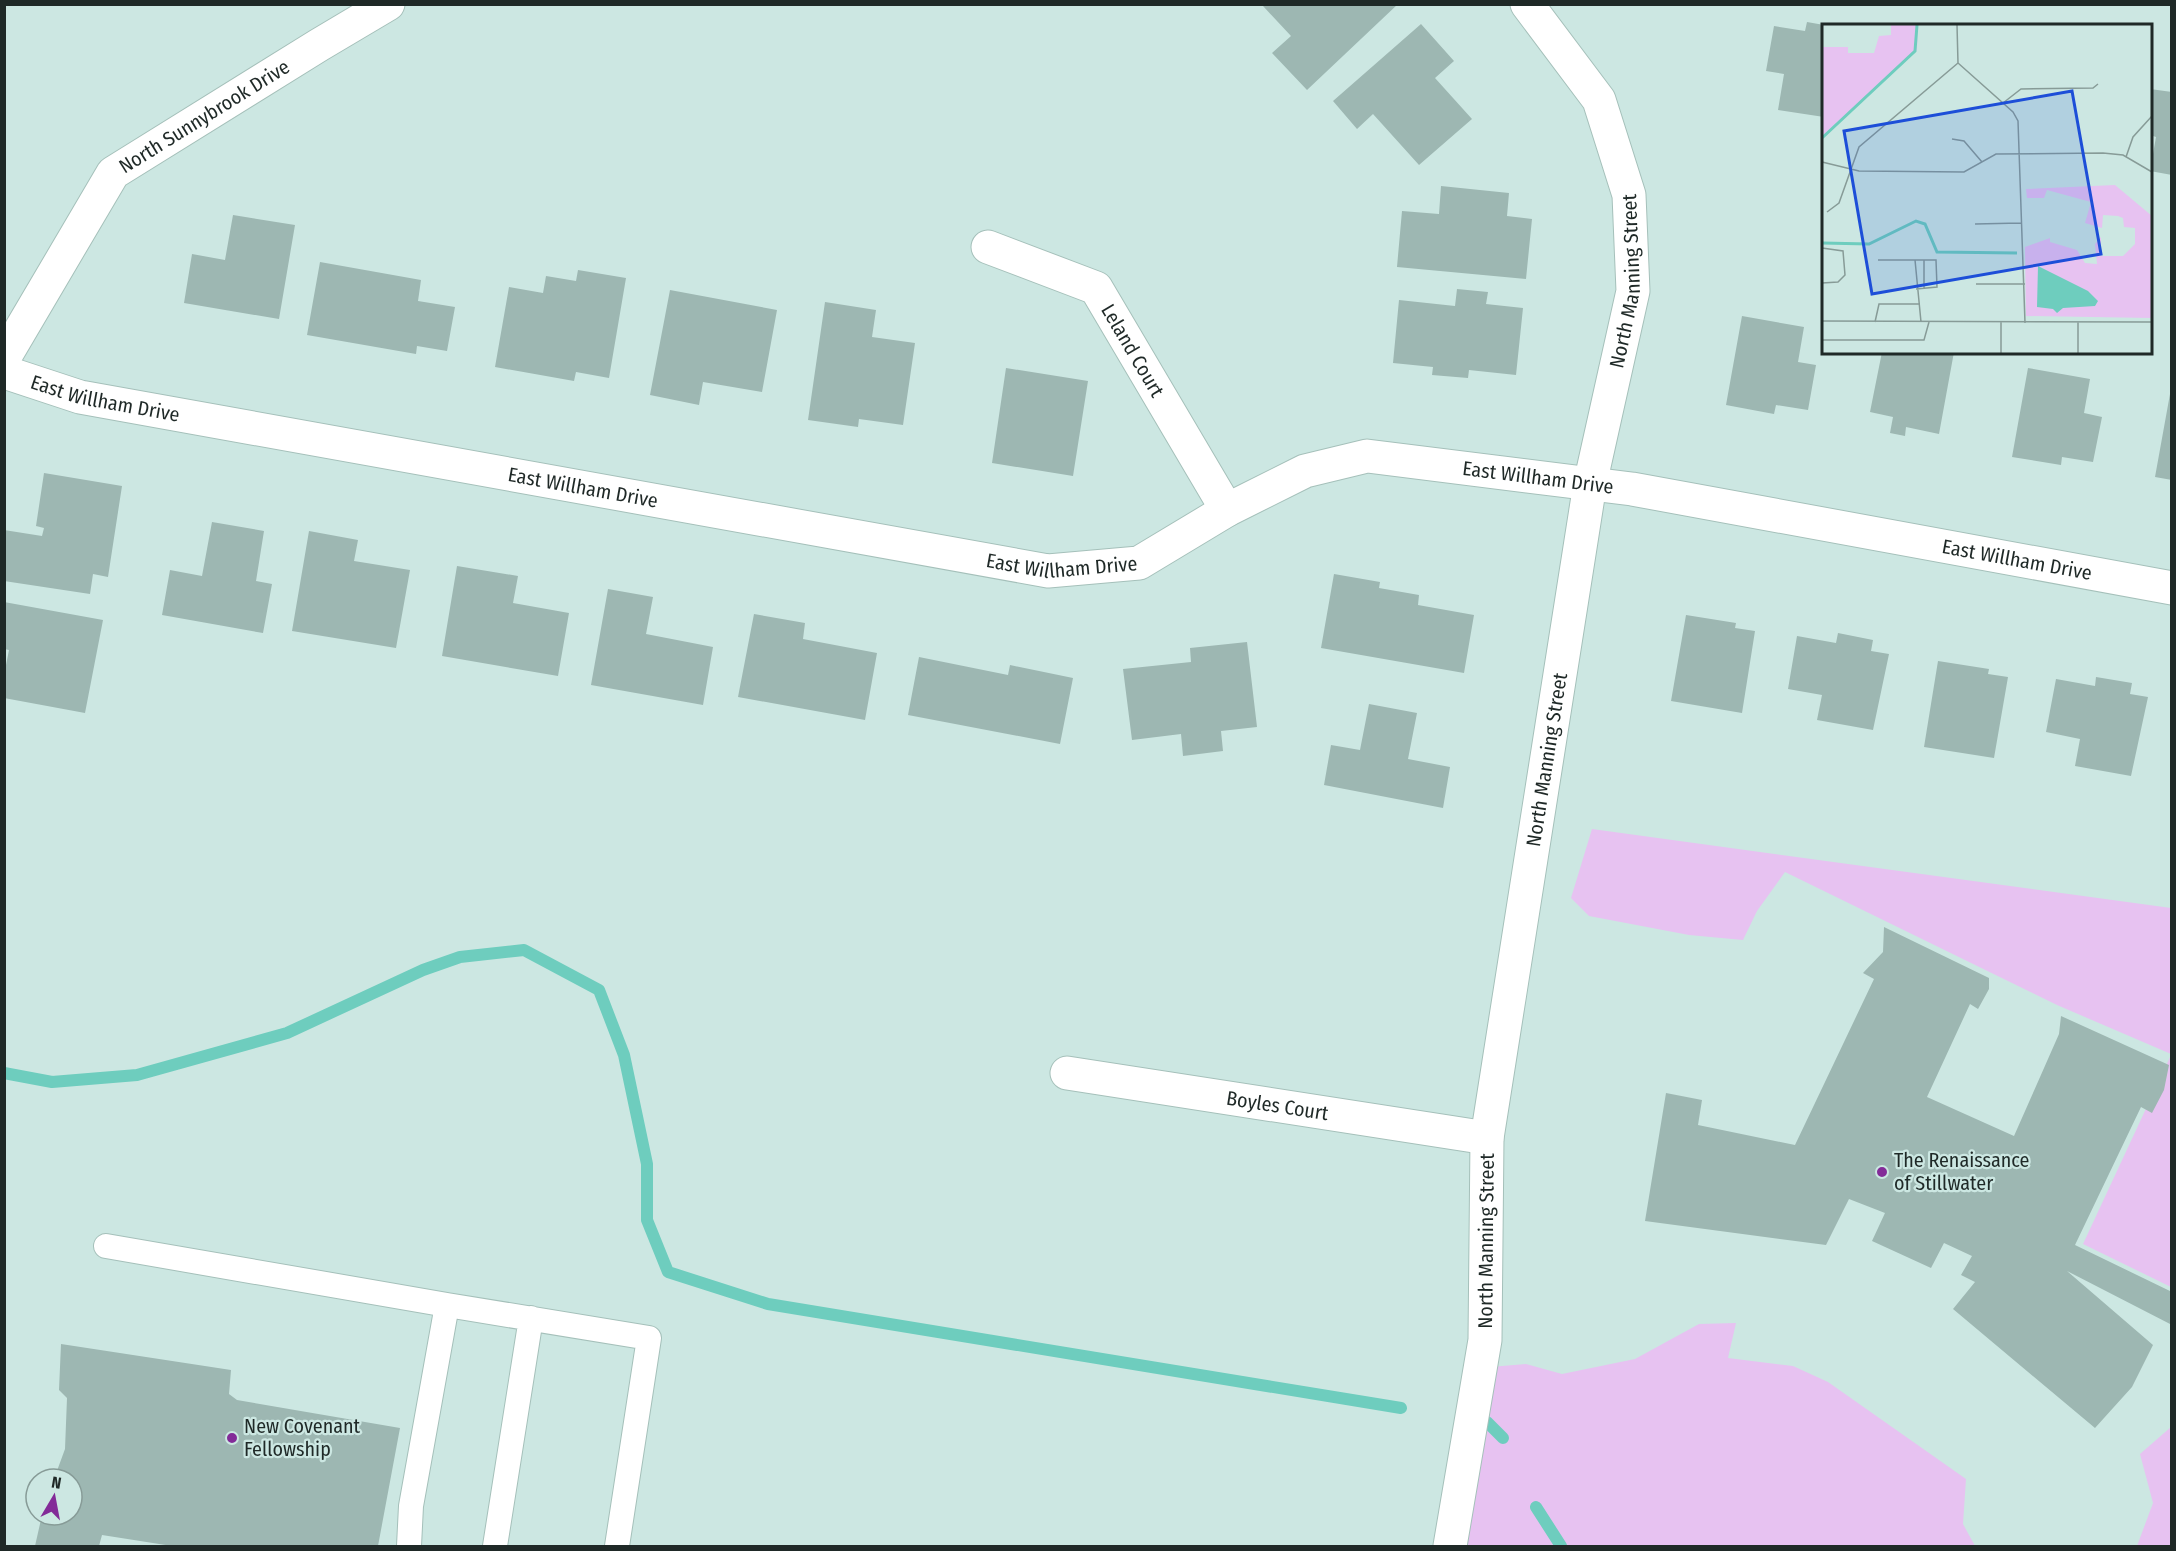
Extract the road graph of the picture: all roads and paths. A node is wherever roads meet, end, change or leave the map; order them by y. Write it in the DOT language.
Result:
graph roads {
  1 [pos="388,4"];
  2 [pos="1527,4"];
  3 [pos="988,247"];
  4 [pos="4,358"];
  5 [pos="4,372"];
  6 [pos="1590,484"];
  7 [pos="1227,510"];
  8 [pos="2172,588"];
  9 [pos="1067,1073"];
  10 [pos="1487,1138"];
  11 [pos="106,1245"];
  12 [pos="447,1305"];
  13 [pos="531,1318"];
  14 [pos="409,1546"];
  15 [pos="495,1546"];
  16 [pos="617,1546"];
  17 [pos="1450,1546"];
  1 -- 4 [label="street, North Sunnybrook Drive"];
  2 -- 6 [label="street, North Manning Street"];
  3 -- 7 [label="street, Leland Court"];
  5 -- 7 [label="street, East Willham Drive"];
  6 -- 7 [label="street, East Willham Drive"];
  6 -- 8 [label="street, East Willham Drive"];
  6 -- 10 [label="street, North Manning Street"];
  9 -- 10 [label="street, Boyles Court"];
  10 -- 17 [label="street, North Manning Street"];
  11 -- 12 [label="lane"];
  12 -- 13 [label="lane"];
  12 -- 14 [label="lane"];
  13 -- 15 [label="lane"];
  13 -- 16 [label="lane"];
}
